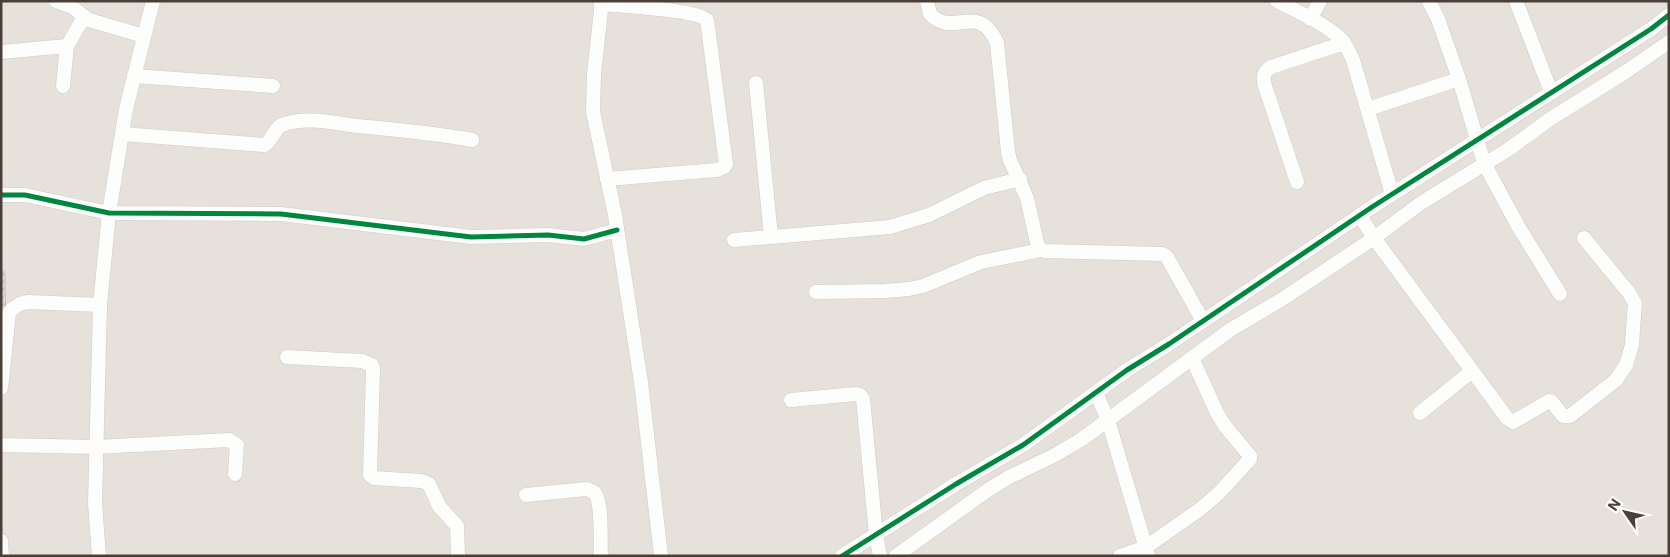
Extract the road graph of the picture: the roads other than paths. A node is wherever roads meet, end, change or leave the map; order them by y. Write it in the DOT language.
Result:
graph roads {
  1 [pos="56,1"];
  2 [pos="153,1"];
  3 [pos="927,1"];
  4 [pos="1277,1"];
  5 [pos="1320,1"];
  6 [pos="1516,1"];
  7 [pos="602,2"];
  8 [pos="1433,2"];
  9 [pos="1669,15"];
  10 [pos="84,17"];
  11 [pos="1310,19"];
  12 [pos="144,36"];
  13 [pos="1669,42"];
  14 [pos="1344,43"];
  15 [pos="67,46"];
  16 [pos="1,52"];
  17 [pos="134,76"];
  18 [pos="1459,79"];
  19 [pos="756,83"];
  20 [pos="63,86"];
  21 [pos="273,86"];
  22 [pos="1551,92"];
  23 [pos="1368,109"];
  24 [pos="122,134"];
  25 [pos="472,140"];
  26 [pos="1481,152"];
  27 [pos="607,179"];
  28 [pos="1020,179"];
  29 [pos="1297,182"];
  30 [pos="1392,194"];
  31 [pos="1,195"];
  32 [pos="109,212"];
  33 [pos="1367,227"];
  34 [pos="617,230"];
  35 [pos="771,237"];
  36 [pos="1584,238"];
  37 [pos="734,240"];
  38 [pos="1040,250"];
  39 [pos="816,292"];
  40 [pos="1560,294"];
  41 [pos="100,305"];
  42 [pos="1203,321"];
  43 [pos="287,357"];
  44 [pos="1192,358"];
  45 [pos="1472,371"];
  46 [pos="2,380"];
  47 [pos="791,400"];
  48 [pos="1102,407"];
  49 [pos="1420,413"];
  50 [pos="1,445"];
  51 [pos="96,447"];
  52 [pos="235,474"];
  53 [pos="526,495"];
  54 [pos="1,540"];
  55 [pos="878,546"];
  56 [pos="1147,551"];
  57 [pos="2,556"];
  58 [pos="99,556"];
  59 [pos="458,556"];
  60 [pos="601,556"];
  61 [pos="661,556"];
  62 [pos="842,556"];
  63 [pos="896,556"];
  64 [pos="1120,556"];
  1 -- 10 [label="street"];
  2 -- 12 [label="street"];
  3 -- 28 [label="street"];
  4 -- 11 [label="street"];
  5 -- 11 [label="street"];
  6 -- 22 [label="street"];
  7 -- 27 [label="street"];
  7 -- 27 [label="street"];
  8 -- 18 [label="street"];
  9 -- 22 [label="street"];
  10 -- 12 [label="street"];
  10 -- 15 [label="street"];
  11 -- 14 [label="street"];
  12 -- 17 [label="street"];
  13 -- 26 [label="street"];
  14 -- 23 [label="street"];
  14 -- 29 [label="street"];
  15 -- 16 [label="street"];
  15 -- 20 [label="street"];
  17 -- 21 [label="street"];
  17 -- 24 [label="street"];
  18 -- 23 [label="street"];
  18 -- 26 [label="street"];
  19 -- 35 [label="street"];
  22 -- 26 [label="street"];
  23 -- 30 [label="street"];
  24 -- 25 [label="street"];
  24 -- 32 [label="street"];
  26 -- 30 [label="street"];
  26 -- 33 [label="street"];
  26 -- 40 [label="street"];
  27 -- 34 [label="street"];
  28 -- 35 [label="street"];
  28 -- 38 [label="street"];
  30 -- 33 [label="street"];
  31 -- 32 [label="street"];
  32 -- 34 [label="street"];
  32 -- 41 [label="street"];
  33 -- 42 [label="street"];
  33 -- 44 [label="street"];
  33 -- 45 [label="street"];
  34 -- 61 [label="street"];
  35 -- 37 [label="street"];
  36 -- 45 [label="street"];
  38 -- 39 [label="street"];
  38 -- 42 [label="street"];
  41 -- 46 [label="street"];
  41 -- 51 [label="street"];
  42 -- 48 [label="street"];
  43 -- 59 [label="street"];
  44 -- 48 [label="street"];
  44 -- 56 [label="street"];
  45 -- 49 [label="street"];
  47 -- 55 [label="street"];
  48 -- 55 [label="street"];
  48 -- 56 [label="street"];
  48 -- 63 [label="street"];
  50 -- 51 [label="street"];
  51 -- 52 [label="street"];
  51 -- 58 [label="street"];
  53 -- 60 [label="street"];
  54 -- 57 [label="street"];
  55 -- 62 [label="street"];
  56 -- 64 [label="street"];
}
